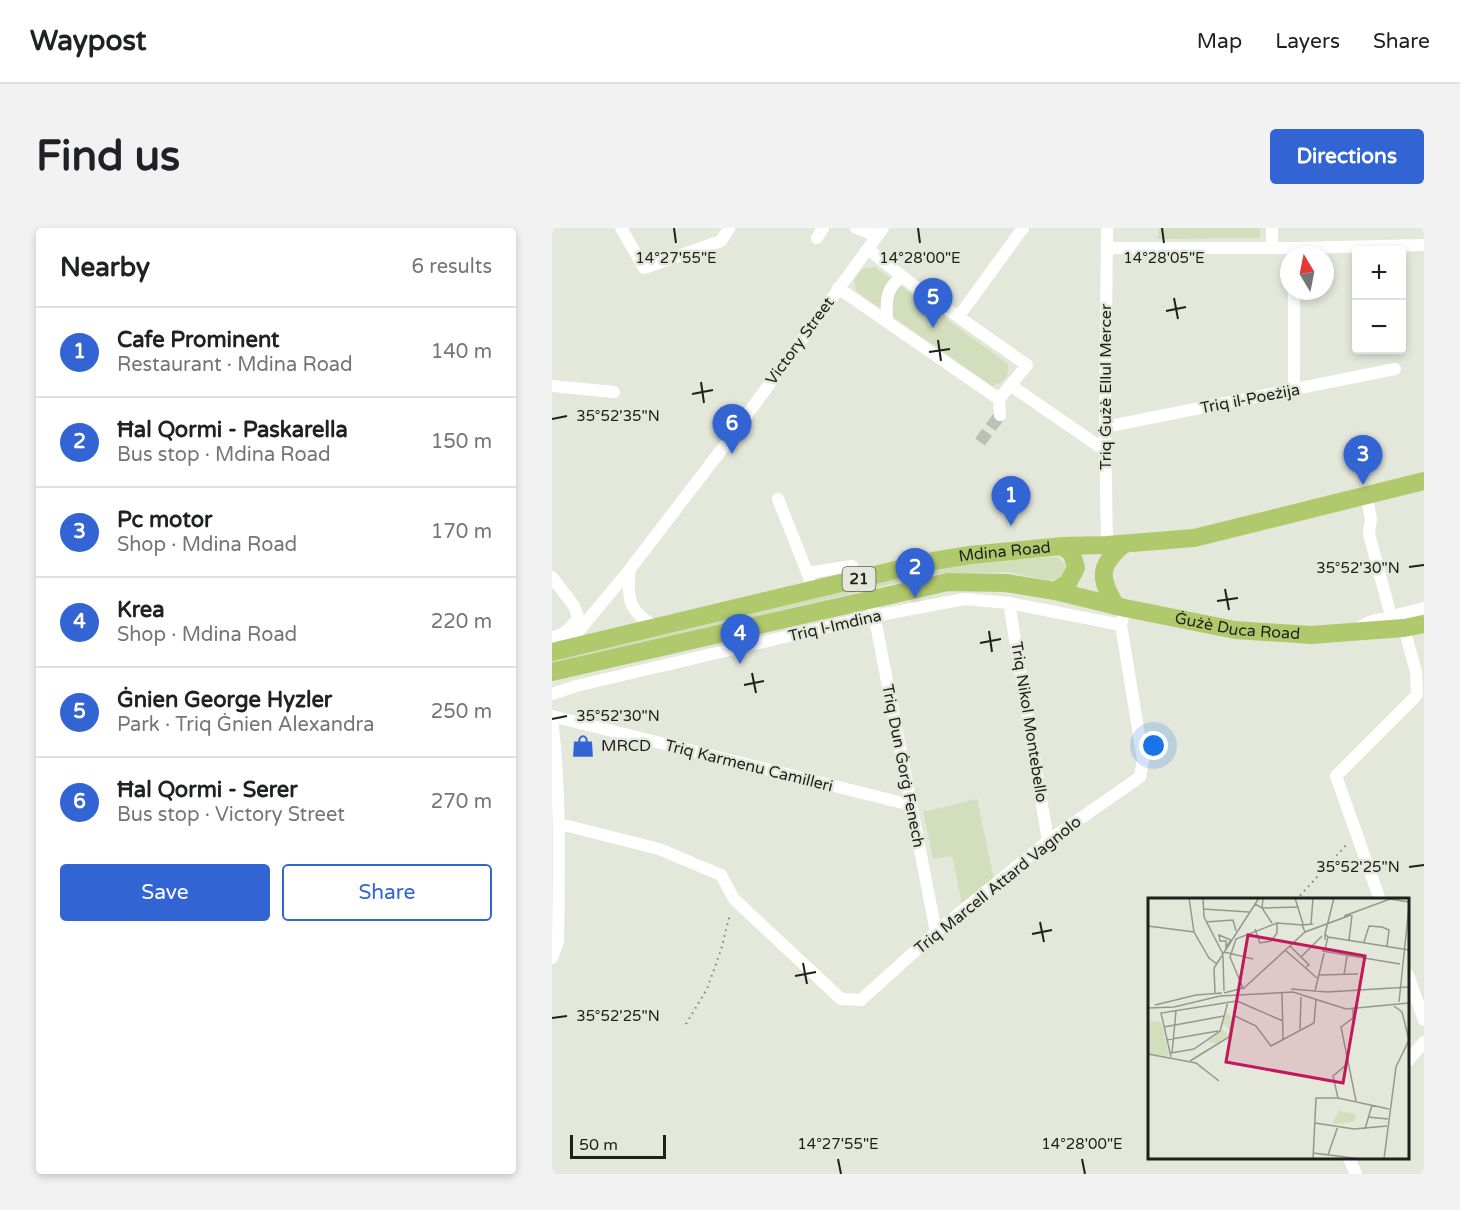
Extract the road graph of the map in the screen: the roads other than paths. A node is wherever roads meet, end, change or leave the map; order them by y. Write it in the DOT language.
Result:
graph roads {
  1 [pos="621,228"];
  2 [pos="729,228"];
  3 [pos="856,228"];
  4 [pos="1023,228"];
  5 [pos="1107,228"];
  6 [pos="1272,228"];
  7 [pos="880,232"];
  8 [pos="1424,245"];
  9 [pos="1107,248"];
  10 [pos="1272,248"];
  11 [pos="868,249"];
  12 [pos="1280,249"];
  13 [pos="1334,250"];
  14 [pos="903,277"];
  15 [pos="838,288"];
  16 [pos="1294,300"];
  17 [pos="959,316"];
  18 [pos="887,320"];
  19 [pos="1395,369"];
  20 [pos="1010,385"];
  21 [pos="552,386"];
  22 [pos="1294,390"];
  23 [pos="614,392"];
  24 [pos="999,399"];
  25 [pos="1000,415"];
  26 [pos="1105,427"];
  27 [pos="1106,451"];
  28 [pos="1424,481"];
  29 [pos="1366,494"];
  30 [pos="778,499"];
  31 [pos="1115,545"];
  32 [pos="1064,546"];
  33 [pos="852,566"];
  34 [pos="630,569"];
  35 [pos="552,577"];
  36 [pos="809,582"];
  37 [pos="1055,591"];
  38 [pos="1009,603"];
  39 [pos="872,608"];
  40 [pos="1424,608"];
  41 [pos="1121,613"];
  42 [pos="1390,616"];
  43 [pos="1424,624"];
  44 [pos="658,628"];
  45 [pos="1404,628"];
  46 [pos="1350,633"];
  47 [pos="556,646"];
  48 [pos="560,670"];
  49 [pos="552,693"];
  50 [pos="552,717"];
  51 [pos="911,805"];
  52 [pos="560,824"];
  53 [pos="1048,841"];
  54 [pos="1379,898"];
  55 [pos="936,932"];
  56 [pos="552,958"];
  57 [pos="1409,980"];
  58 [pos="1424,1020"];
  59 [pos="1424,1042"];
  60 [pos="1409,1058"];
  61 [pos="1349,1159"];
  62 [pos="1356,1174"];
  1 -- 2 [label="street"];
  3 -- 7 [label="street"];
  4 -- 17 [label="street"];
  5 -- 9 [label="street, Triq Ġużè Ellul Mercer"];
  6 -- 10 [label="street"];
  7 -- 11 [label="street, Victory Street"];
  8 -- 13 [label="street"];
  9 -- 10 [label="street"];
  9 -- 26 [label="street, Triq Ġużè Ellul Mercer"];
  10 -- 12 [label="street"];
  11 -- 14 [label="street"];
  11 -- 15 [label="street, Victory Street"];
  14 -- 17 [label="street"];
  14 -- 18 [label="street"];
  15 -- 18 [label="street"];
  15 -- 34 [label="street, Victory Street"];
  16 -- 22 [label="street"];
  17 -- 20 [label="street"];
  18 -- 24 [label="street"];
  19 -- 22 [label="street, Triq il-Poeżija"];
  20 -- 24 [label="street"];
  20 -- 27 [label="street"];
  21 -- 23 [label="street"];
  22 -- 26 [label="street, Triq il-Poeżija"];
  24 -- 25 [label="street"];
  26 -- 27 [label="street, Triq Ġużè Ellul Mercer"];
  27 -- 31 [label="street, Triq Ġużè Ellul Mercer"];
  28 -- 29 [label="highway, Mdina Road / 21"];
  29 -- 31 [label="highway, Mdina Road / 21"];
  29 -- 42 [label="street"];
  30 -- 36 [label="street"];
  31 -- 32 [label="highway, Mdina Road / 21"];
  31 -- 41 [label="highway"];
  32 -- 36 [label="highway, Mdina Road / 21"];
  32 -- 37 [label="highway"];
  33 -- 36 [label="street"];
  34 -- 44 [label="street"];
  34 -- 47 [label="street, Victory Street"];
  35 -- 47 [label="street"];
  36 -- 44 [label="highway, Mdina Road / 21"];
  37 -- 39 [label="highway, Mdina Road / 21"];
  37 -- 41 [label="highway, Ġużè Duca Road / 21"];
  38 -- 39 [label="street, Triq l-Imdina"];
  38 -- 41 [label="street, Triq l-Imdina"];
  38 -- 53 [label="street, Triq Nikol Montebello"];
  39 -- 48 [label="highway, Mdina Road / 21"];
  39 -- 49 [label="street, Triq l-Imdina"];
  39 -- 51 [label="street, Triq Dun Ġorġ Fenech"];
  40 -- 42 [label="street"];
  41 -- 46 [label="highway, Ġużè Duca Road / 21"];
  41 -- 53 [label="street, Triq Marcell Attard Vagnolo"];
  42 -- 46 [label="street"];
  43 -- 45 [label="highway, Ġużè Duca Road / 21"];
  44 -- 47 [label="highway, Mdina Road / 21"];
  45 -- 46 [label="highway, Ġużè Duca Road / 21"];
  45 -- 54 [label="street"];
  48 -- 49 [label="street"];
  50 -- 51 [label="street, Triq Karmenu Camilleri"];
  50 -- 52 [label="street"];
  51 -- 55 [label="street, Triq Dun Ġorġ Fenech"];
  52 -- 55 [label="street, Triq Marcell Attard Vagnolo"];
  52 -- 56 [label="street"];
  53 -- 55 [label="street, Triq Marcell Attard Vagnolo"];
  57 -- 58 [label="street"];
  59 -- 60 [label="street"];
  61 -- 62 [label="street"];
}
